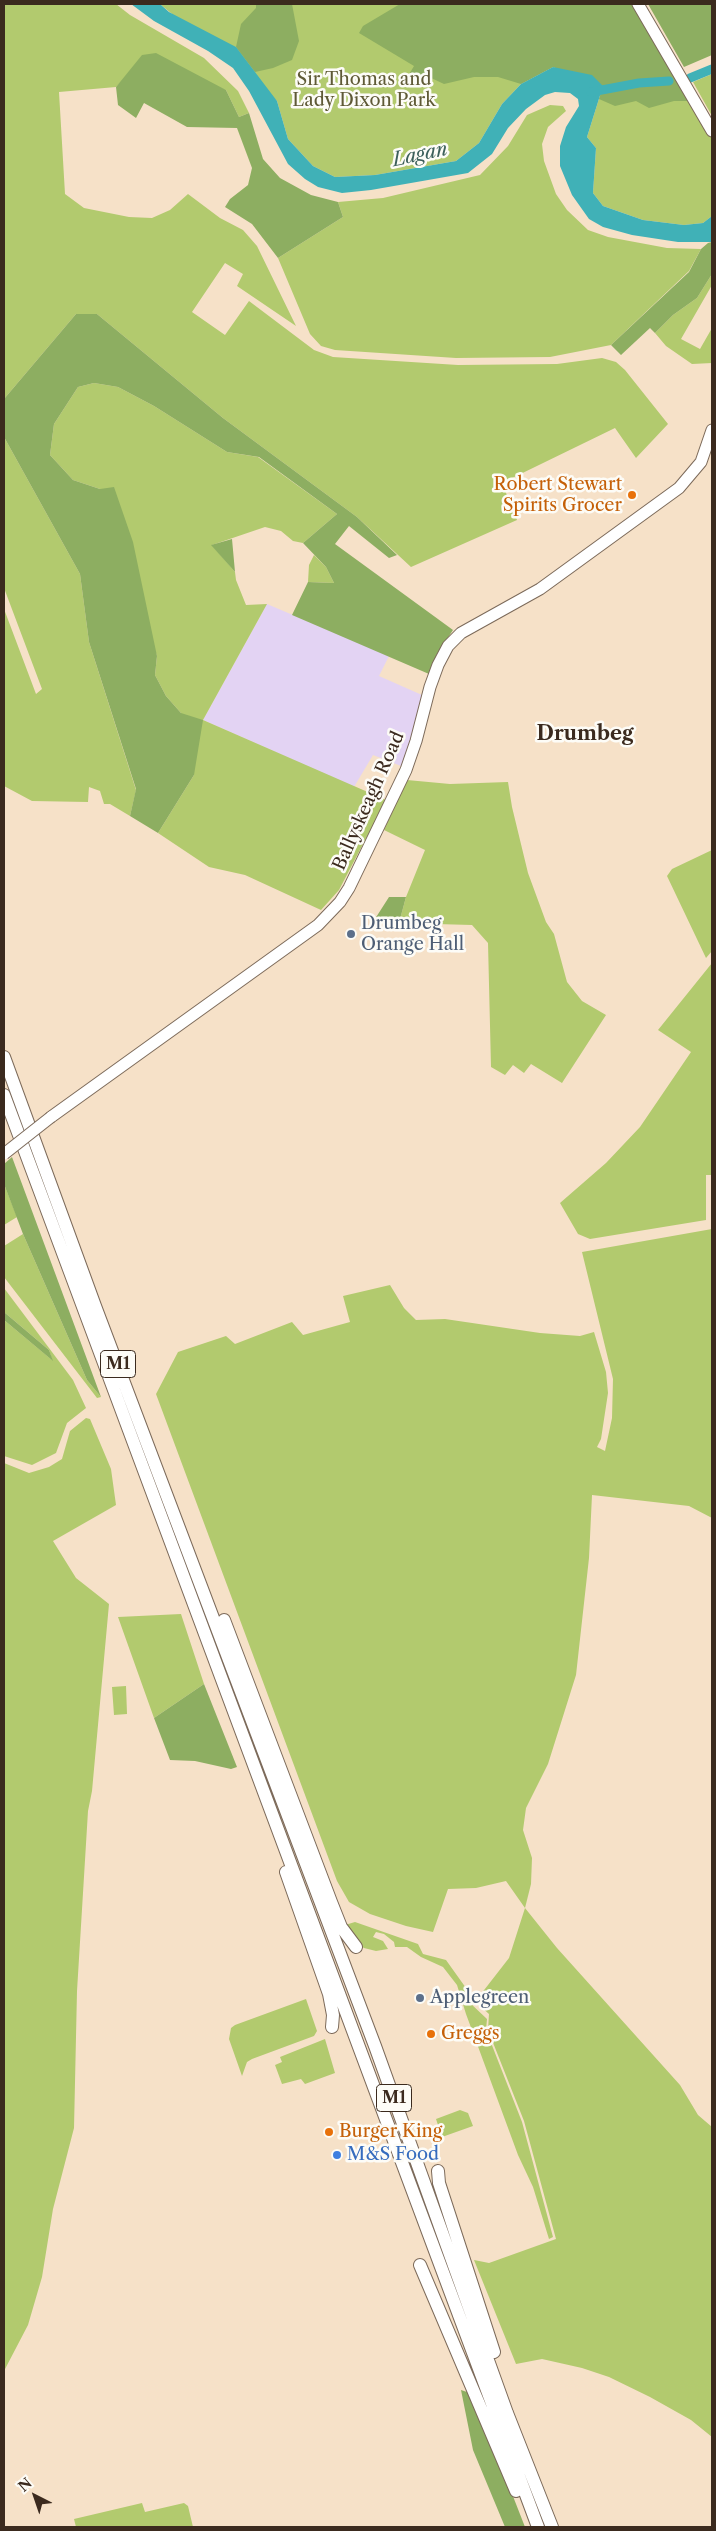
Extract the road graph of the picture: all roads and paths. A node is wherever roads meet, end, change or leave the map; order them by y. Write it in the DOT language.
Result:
graph roads {
  1 [pos="638,4"];
  2 [pos="712,130"];
  3 [pos="712,430"];
  4 [pos="4,1057"];
  5 [pos="4,1095"];
  6 [pos="4,1154"];
  7 [pos="163,1482"];
  8 [pos="205,1635"];
  9 [pos="356,1947"];
  10 [pos="332,2027"];
  11 [pos="438,2171"];
  12 [pos="420,2265"];
  13 [pos="525,2457"];
  14 [pos="532,2527"];
  15 [pos="538,2527"];
  16 [pos="552,2527"];
  1 -- 2 [label="main road"];
  3 -- 6 [label="main road, Ballyskeagh Road, bridge"];
  4 -- 7 [label="highway, M1"];
  5 -- 8 [label="highway, M1"];
  7 -- 9 [label="highway"];
  7 -- 13 [label="highway, M1"];
  8 -- 10 [label="highway"];
  8 -- 15 [label="highway, M1"];
  11 -- 13 [label="highway"];
  12 -- 14 [label="highway"];
  13 -- 16 [label="highway, M1"];
}
